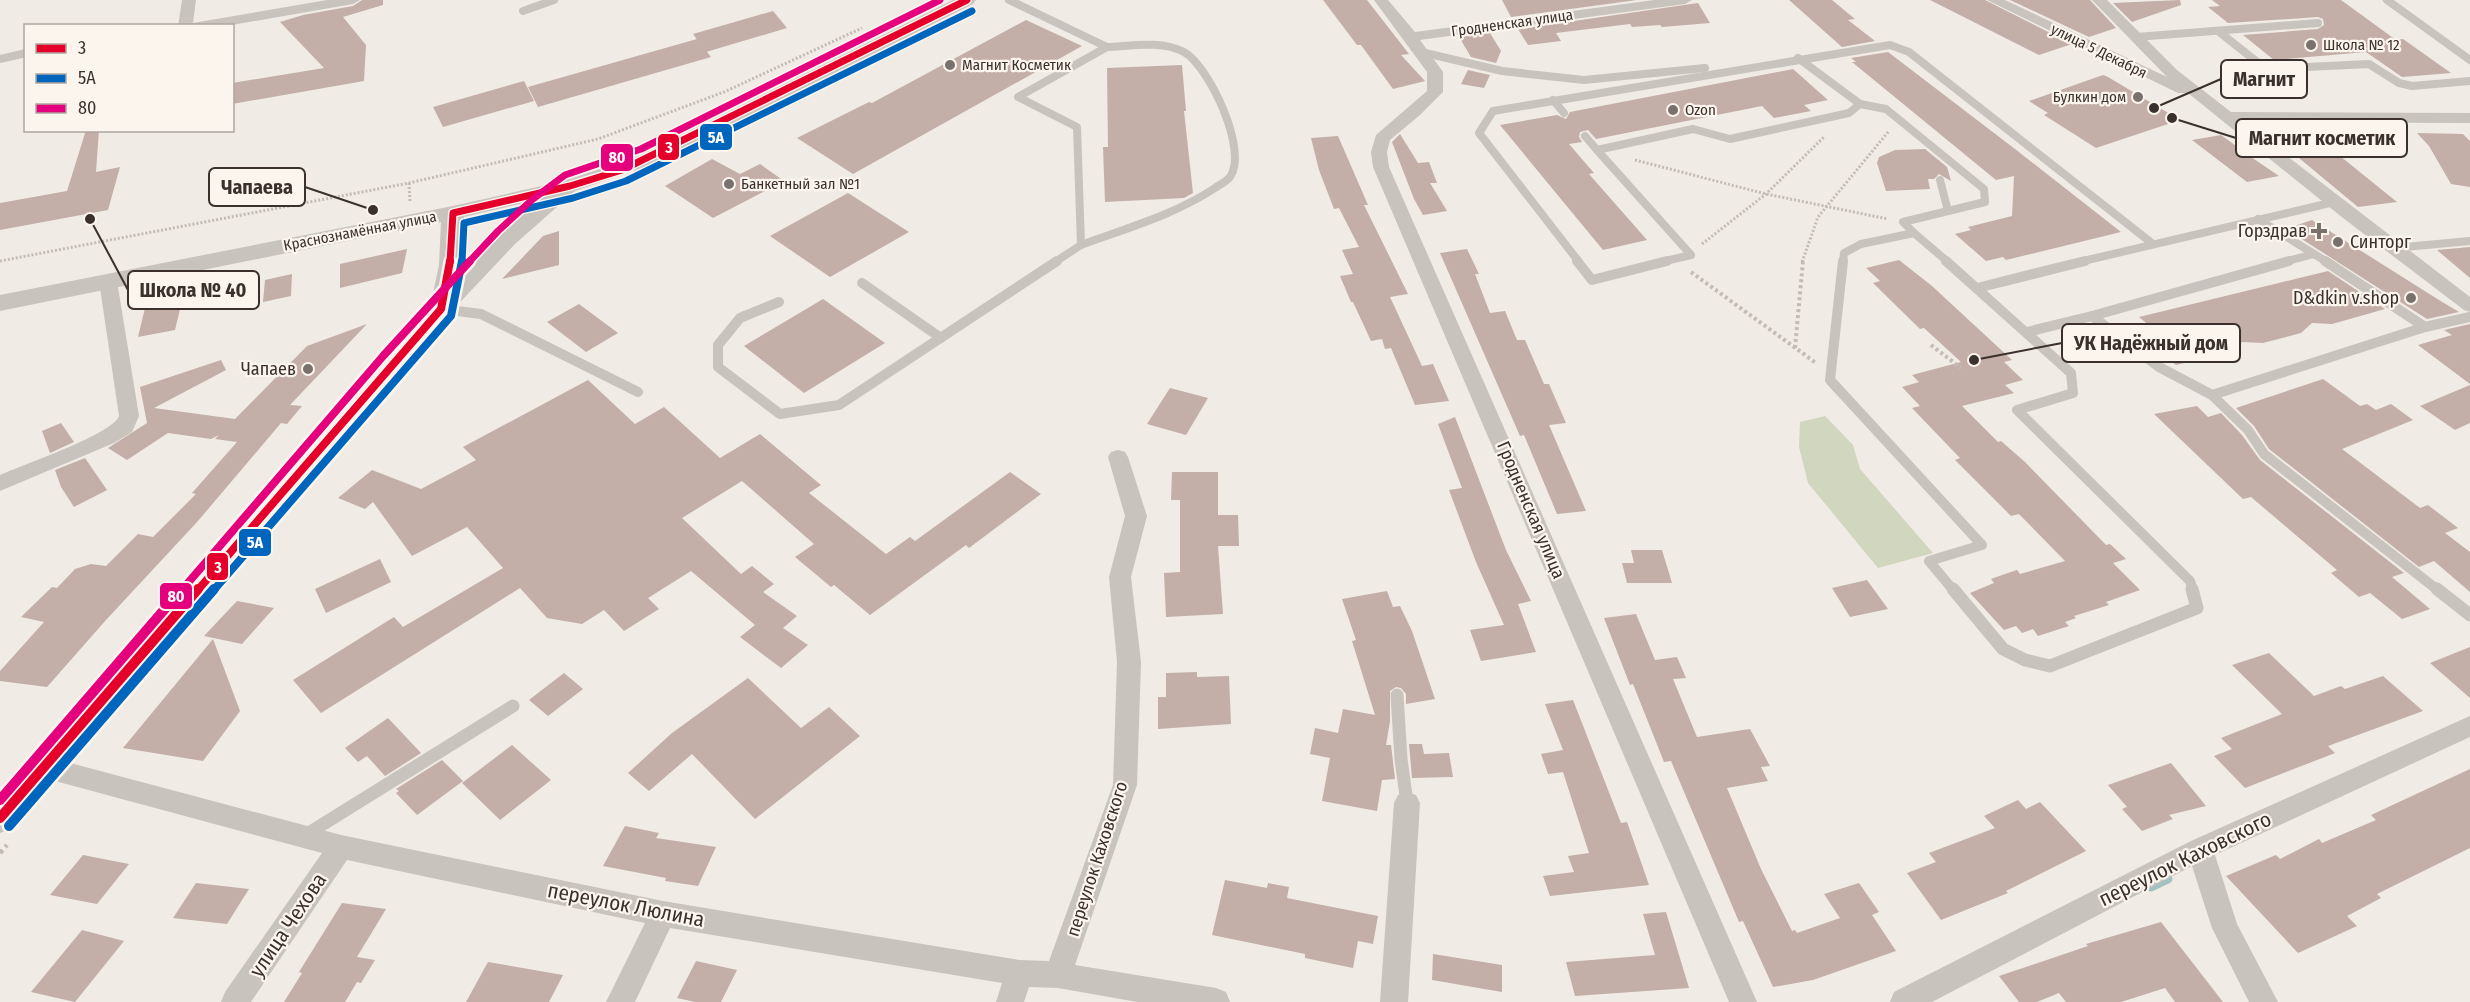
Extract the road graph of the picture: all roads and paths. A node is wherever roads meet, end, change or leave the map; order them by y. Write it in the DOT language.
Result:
graph roads {
  1 [pos="189,0"];
  2 [pos="353,0"];
  3 [pos="554,0"];
  4 [pos="967,0"];
  5 [pos="1009,0"];
  6 [pos="1381,0"];
  7 [pos="1685,0"];
  8 [pos="1994,0"];
  9 [pos="2099,0"];
  10 [pos="2387,0"];
  11 [pos="523,11"];
  12 [pos="2318,23"];
  13 [pos="185,24"];
  14 [pos="219,24"];
  15 [pos="870,24"];
  16 [pos="2218,31"];
  17 [pos="2136,37"];
  18 [pos="1416,44"];
  19 [pos="1107,47"];
  20 [pos="24,53"];
  21 [pos="1801,58"];
  22 [pos="0,59"];
  23 [pos="2470,60"];
  24 [pos="2470,81"];
  25 [pos="1553,100"];
  26 [pos="2205,100"];
  27 [pos="1860,104"];
  28 [pos="1564,113"];
  29 [pos="1849,113"];
  30 [pos="2227,117"];
  31 [pos="2470,118"];
  32 [pos="1899,119"];
  33 [pos="1585,136"];
  34 [pos="1597,150"];
  35 [pos="1940,180"];
  36 [pos="409,183"];
  37 [pos="570,186"];
  38 [pos="1766,194"];
  39 [pos="2334,202"];
  40 [pos="410,204"];
  41 [pos="1828,207"];
  42 [pos="1948,211"];
  43 [pos="453,213"];
  44 [pos="2258,219"];
  45 [pos="1903,222"];
  46 [pos="1914,233"];
  47 [pos="2470,241"];
  48 [pos="2153,244"];
  49 [pos="1081,245"];
  50 [pos="2394,248"];
  51 [pos="1690,254"];
  52 [pos="2314,254"];
  53 [pos="1673,260"];
  54 [pos="0,261"];
  55 [pos="108,281"];
  56 [pos="862,283"];
  57 [pos="1977,288"];
  58 [pos="779,302"];
  59 [pos="0,303"];
  60 [pos="2470,306"];
  61 [pos="441,309"];
  62 [pos="2092,316"];
  63 [pos="2470,317"];
  64 [pos="2426,327"];
  65 [pos="2027,332"];
  66 [pos="941,338"];
  67 [pos="1931,345"];
  68 [pos="1795,348"];
  69 [pos="1961,368"];
  70 [pos="1831,373"];
  71 [pos="638,392"];
  72 [pos="2212,395"];
  73 [pos="1118,457"];
  74 [pos="0,483"];
  75 [pos="2470,615"];
  76 [pos="1397,695"];
  77 [pos="513,706"];
  78 [pos="2470,726"];
  79 [pos="44,767"];
  80 [pos="1407,803"];
  81 [pos="0,818"];
  82 [pos="304,836"];
  83 [pos="341,847"];
  84 [pos="2200,849"];
  85 [pos="663,914"];
  86 [pos="1019,973"];
  87 [pos="1058,975"];
  88 [pos="236,1002"];
  89 [pos="620,1002"];
  90 [pos="1010,1002"];
  91 [pos="1216,1002"];
  92 [pos="1394,1002"];
  93 [pos="1743,1002"];
  94 [pos="1904,1002"];
  95 [pos="2264,1002"];
  1 -- 13 [label="street"];
  2 -- 14 [label="street"];
  3 -- 11 [label="lane"];
  4 -- 37 [label="street, Краснознамённая улица"];
  5 -- 19 [label="lane"];
  6 -- 18 [label="street, Гродненская улица"];
  7 -- 18 [label="street, Гродненская улица"];
  8 -- 26 [label="street, улица 5 Декабря"];
  9 -- 17 [label="street"];
  10 -- 23 [label="lane"];
  12 -- 16 [label="lane"];
  15 -- 36 [label="path"];
  16 -- 17 [label="lane"];
  16 -- 24 [label="lane"];
  17 -- 26 [label="street"];
  18 -- 21 [label="lane"];
  18 -- 93 [label="street, Гродненская улица"];
  19 -- 49 [label="lane"];
  19 -- 49 [label="lane"];
  20 -- 22 [label="lane"];
  21 -- 25 [label="lane"];
  21 -- 27 [label="lane"];
  21 -- 48 [label="lane"];
  25 -- 28 [label="lane"];
  25 -- 53 [label="lane"];
  26 -- 30 [label="street"];
  27 -- 29 [label="lane"];
  27 -- 32 [label="lane"];
  29 -- 34 [label="lane"];
  29 -- 38 [label="path"];
  30 -- 31 [label="street"];
  30 -- 39 [label="street"];
  32 -- 41 [label="path"];
  32 -- 42 [label="lane"];
  33 -- 34 [label="lane"];
  34 -- 38 [label="path"];
  34 -- 51 [label="lane"];
  35 -- 42 [label="lane"];
  36 -- 40 [label="path"];
  36 -- 54 [label="path"];
  37 -- 43 [label="street, Краснознамённая улица"];
  37 -- 61 [label="street"];
  38 -- 41 [label="path"];
  38 -- 51 [label="path"];
  39 -- 44 [label="lane"];
  39 -- 50 [label="street"];
  41 -- 45 [label="path"];
  41 -- 68 [label="path"];
  42 -- 45 [label="lane"];
  43 -- 55 [label="street, Краснознамённая улица"];
  43 -- 61 [label="street"];
  44 -- 48 [label="lane"];
  44 -- 52 [label="lane"];
  45 -- 46 [label="lane"];
  46 -- 57 [label="lane"];
  46 -- 70 [label="lane"];
  47 -- 50 [label="lane"];
  48 -- 57 [label="lane"];
  49 -- 66 [label="lane"];
  50 -- 60 [label="street"];
  51 -- 53 [label="lane"];
  52 -- 62 [label="lane"];
  52 -- 64 [label="lane"];
  53 -- 68 [label="path"];
  55 -- 59 [label="street, Краснознамённая улица"];
  55 -- 74 [label="street"];
  56 -- 66 [label="lane"];
  57 -- 65 [label="lane"];
  58 -- 66 [label="lane"];
  61 -- 71 [label="lane"];
  61 -- 79 [label="street"];
  62 -- 65 [label="lane"];
  62 -- 72 [label="lane"];
  63 -- 64 [label="lane"];
  64 -- 72 [label="lane"];
  65 -- 70 [label="lane"];
  67 -- 69 [label="path"];
  68 -- 70 [label="path"];
  72 -- 75 [label="lane"];
  73 -- 87 [label="street, переулок Каховского"];
  76 -- 80 [label="lane"];
  77 -- 82 [label="lane"];
  78 -- 84 [label="street, переулок Каховского"];
  79 -- 81 [label="street"];
  79 -- 82 [label="street, переулок Люлина"];
  80 -- 92 [label="street"];
  82 -- 83 [label="street, переулок Люлина"];
  83 -- 85 [label="street, переулок Люлина"];
  83 -- 88 [label="street, улица Чехова"];
  84 -- 94 [label="street, переулок Каховского"];
  84 -- 95 [label="street"];
  85 -- 86 [label="street, переулок Люлина"];
  85 -- 89 [label="street"];
  86 -- 87 [label="street, переулок Люлина"];
  86 -- 90 [label="street"];
  87 -- 91 [label="street, переулок Люлина"];
}
